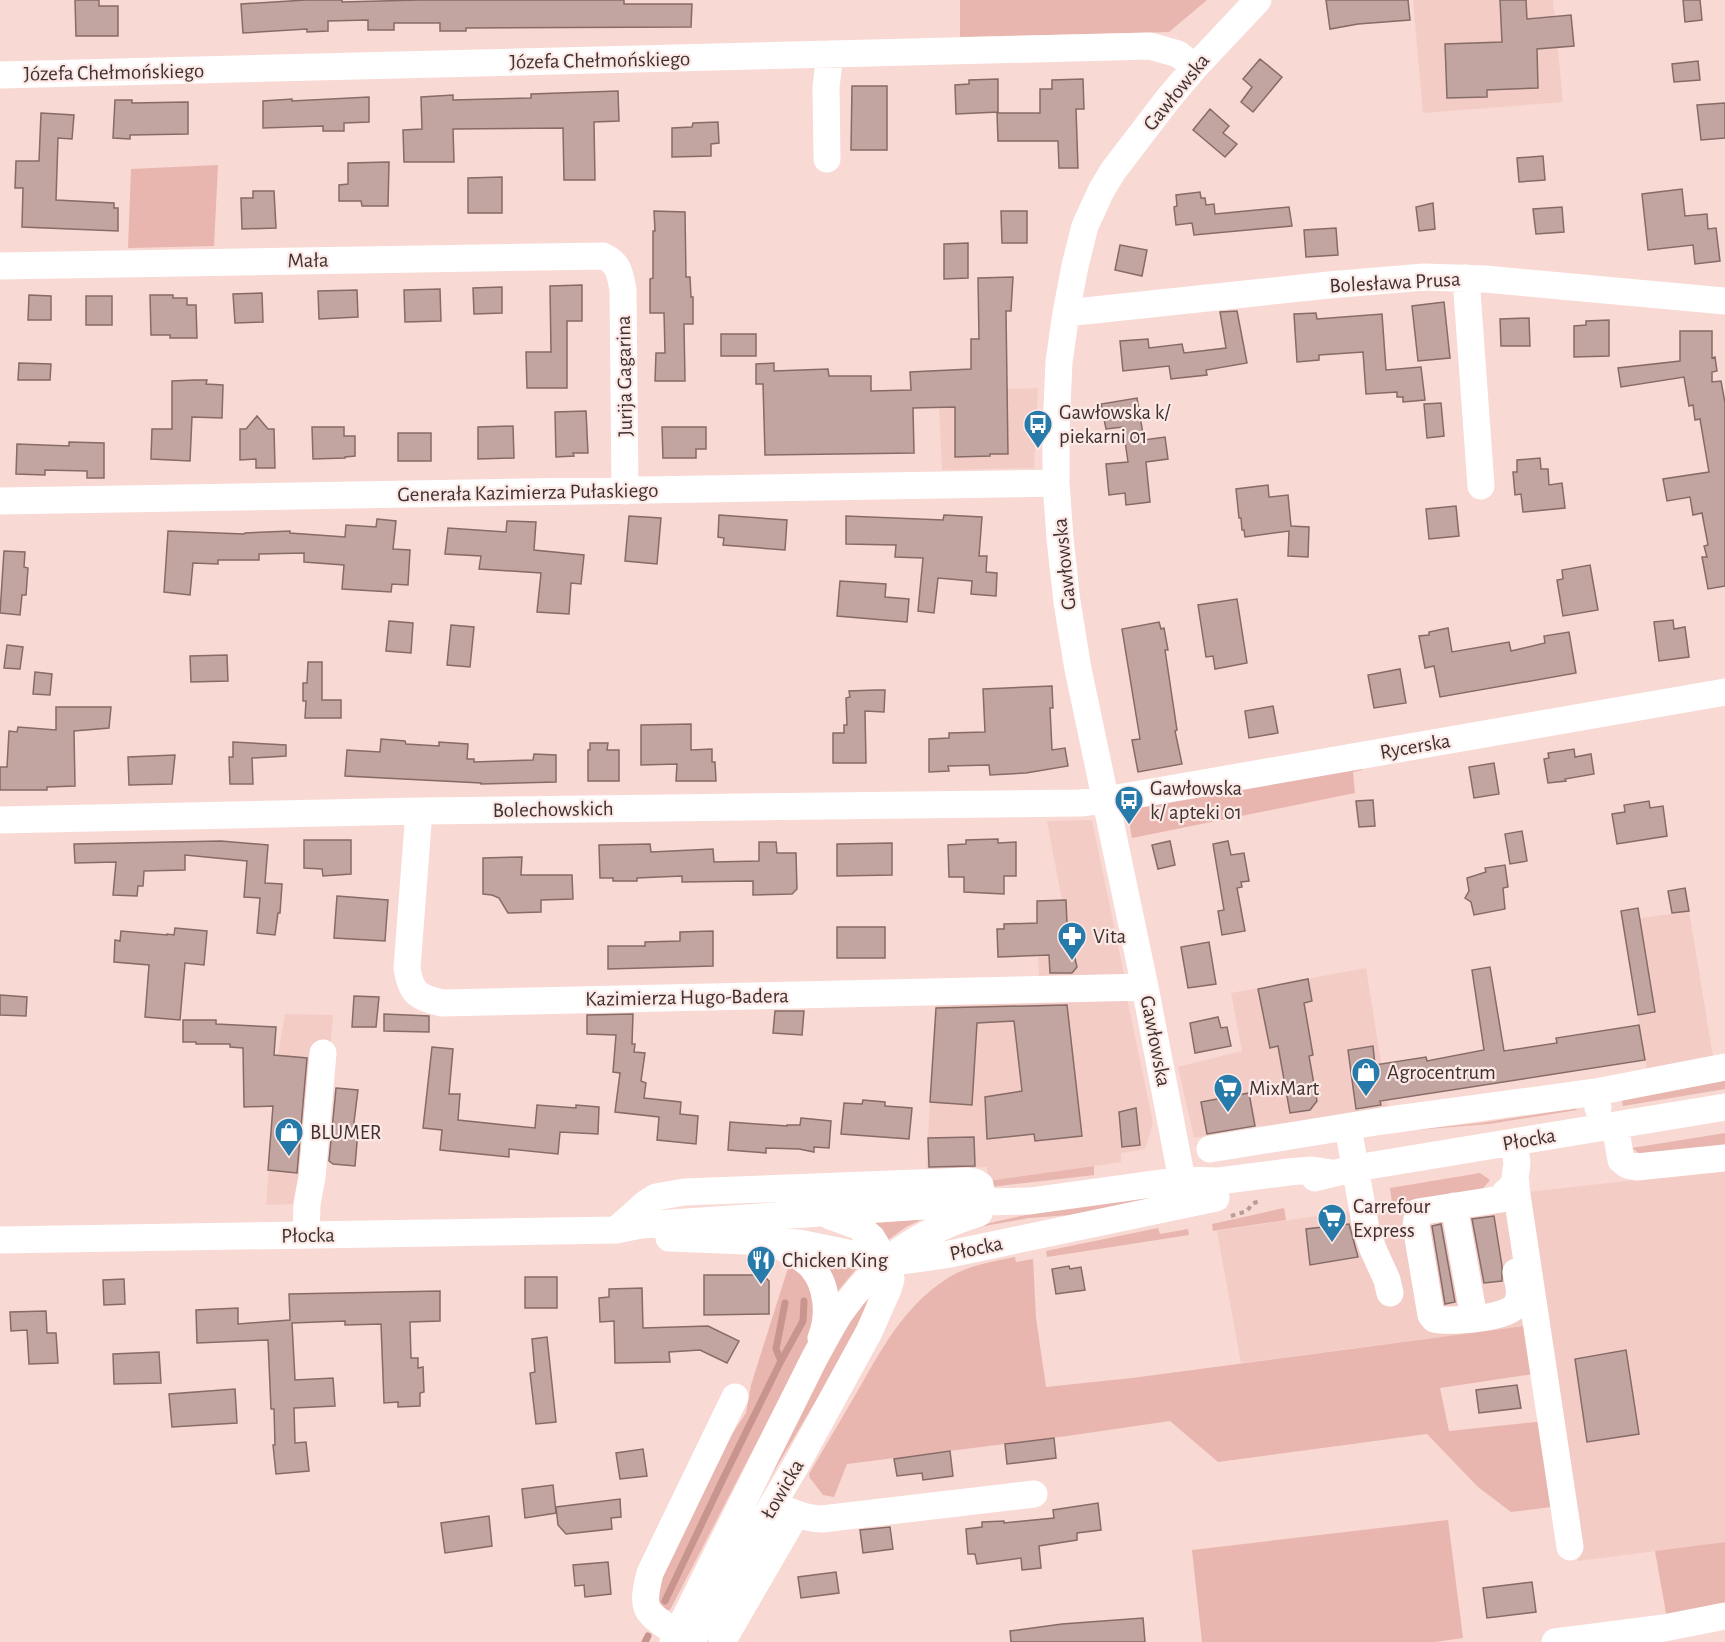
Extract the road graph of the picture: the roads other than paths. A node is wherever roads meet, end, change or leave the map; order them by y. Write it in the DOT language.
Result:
graph roads {
  1 [pos="1258,0"];
  2 [pos="830,54"];
  3 [pos="1195,67"];
  4 [pos="0,75"];
  5 [pos="827,159"];
  6 [pos="614,262"];
  7 [pos="0,266"];
  8 [pos="1467,278"];
  9 [pos="1725,301"];
  10 [pos="1066,313"];
  11 [pos="1056,483"];
  12 [pos="1481,486"];
  13 [pos="625,491"];
  14 [pos="0,501"];
  15 [pos="1725,692"];
  16 [pos="1106,800"];
  17 [pos="419,811"];
  18 [pos="0,820"];
  19 [pos="1145,987"];
  20 [pos="323,1053"];
  21 [pos="1725,1067"];
  22 [pos="1596,1092"];
  23 [pos="1725,1107"];
  24 [pos="1608,1126"];
  25 [pos="1348,1127"];
  26 [pos="1282,1137"];
  27 [pos="1514,1142"];
  28 [pos="1210,1149"];
  29 [pos="1725,1158"];
  30 [pos="1344,1171"];
  31 [pos="1289,1172"];
  32 [pos="1182,1180"];
  33 [pos="1508,1191"];
  34 [pos="1220,1197"];
  35 [pos="1030,1201"];
  36 [pos="983,1202"];
  37 [pos="1454,1206"];
  38 [pos="813,1214"];
  39 [pos="1136,1214"];
  40 [pos="616,1230"];
  41 [pos="306,1235"];
  42 [pos="0,1240"];
  43 [pos="769,1242"];
  44 [pos="945,1255"];
  45 [pos="886,1261"];
  46 [pos="1390,1293"];
  47 [pos="1474,1318"];
  48 [pos="869,1332"];
  49 [pos="815,1357"];
  50 [pos="735,1397"];
  51 [pos="1034,1494"];
  52 [pos="785,1509"];
  53 [pos="1570,1547"];
  54 [pos="1725,1616"];
  55 [pos="680,1639"];
  56 [pos="722,1642"];
  57 [pos="1555,1642"];
  1 -- 3 [label="street, Gawłowska"];
  2 -- 3 [label="street, Józefa Chełmońskiego"];
  2 -- 4 [label="street, Józefa Chełmońskiego"];
  2 -- 5 [label="street"];
  3 -- 10 [label="street, Gawłowska"];
  6 -- 7 [label="street, Mała"];
  6 -- 13 [label="street, Jurija Gagarina"];
  8 -- 9 [label="street, Bolesława Prusa"];
  8 -- 10 [label="street, Bolesława Prusa"];
  8 -- 12 [label="street"];
  10 -- 11 [label="street, Gawłowska"];
  11 -- 13 [label="street, Generała Kazimierza Pułaskiego"];
  11 -- 16 [label="street, Gawłowska"];
  13 -- 14 [label="street, Generała Kazimierza Pułaskiego"];
  15 -- 16 [label="street, Rycerska"];
  16 -- 17 [label="street, Bolechowskich"];
  16 -- 19 [label="street, Gawłowska"];
  17 -- 18 [label="street, Bolechowskich"];
  17 -- 19 [label="street, Kazimierza Hugo-Badera"];
  19 -- 32 [label="street, Gawłowska"];
  20 -- 41 [label="street"];
  21 -- 22 [label="street"];
  22 -- 24 [label="street"];
  22 -- 25 [label="street"];
  23 -- 24 [label="street, Płocka"];
  24 -- 27 [label="street, Płocka"];
  24 -- 29 [label="street"];
  25 -- 26 [label="street"];
  25 -- 30 [label="street"];
  26 -- 28 [label="street"];
  26 -- 31 [label="street"];
  27 -- 30 [label="street, Płocka"];
  27 -- 33 [label="street"];
  30 -- 31 [label="street, Płocka"];
  30 -- 34 [label="street, Płocka"];
  30 -- 46 [label="street"];
  31 -- 32 [label="street, Płocka"];
  32 -- 34 [label="street"];
  32 -- 35 [label="street, Płocka"];
  32 -- 39 [label="street"];
  33 -- 37 [label="street"];
  33 -- 47 [label="street"];
  33 -- 53 [label="street"];
  34 -- 39 [label="street, Płocka"];
  35 -- 36 [label="street, Płocka"];
  35 -- 45 [label="street, Łowicka"];
  36 -- 38 [label="street, Płocka"];
  36 -- 40 [label="street"];
  37 -- 47 [label="street"];
  37 -- 47 [label="street"];
  38 -- 40 [label="street, Płocka"];
  38 -- 45 [label="street"];
  39 -- 44 [label="street, Płocka"];
  40 -- 41 [label="street, Płocka"];
  40 -- 43 [label="street, Płocka"];
  41 -- 42 [label="street, Płocka"];
  43 -- 45 [label="street, Płocka"];
  43 -- 49 [label="street, Łowicka"];
  44 -- 45 [label="street, Płocka"];
  44 -- 48 [label="street, Łowicka"];
  45 -- 48 [label="street, Łowicka"];
  45 -- 49 [label="street, Łowicka"];
  48 -- 52 [label="street, Łowicka"];
  49 -- 55 [label="street, Łowicka"];
  50 -- 55 [label="street"];
  51 -- 52 [label="street"];
  52 -- 55 [label="street, Łowicka"];
  52 -- 56 [label="street"];
  54 -- 57 [label="street"];
}
